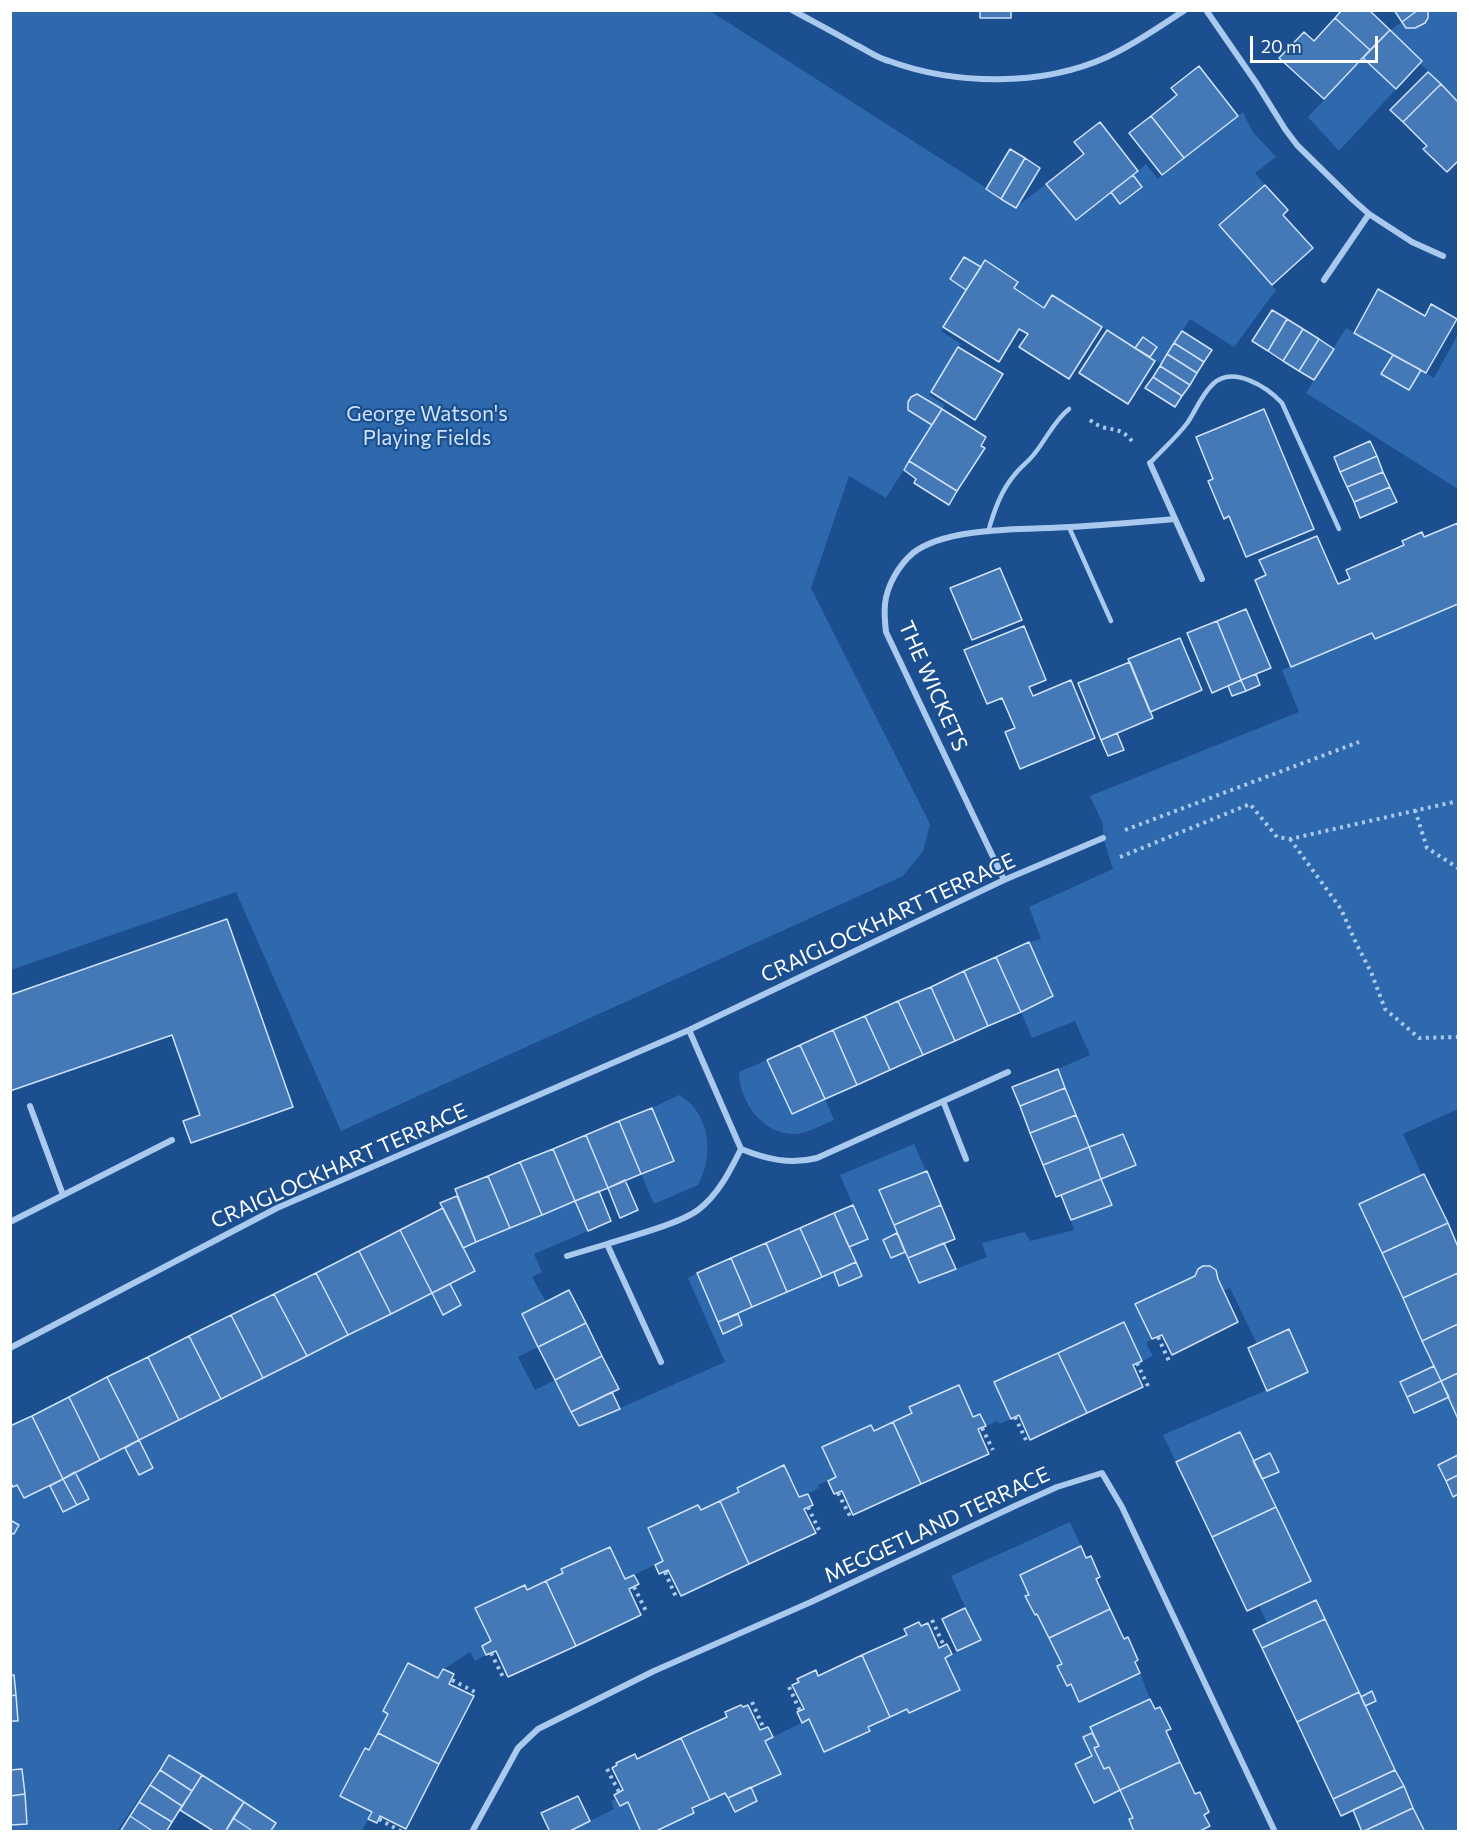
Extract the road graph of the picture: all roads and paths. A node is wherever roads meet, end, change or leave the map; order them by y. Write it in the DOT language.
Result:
graph roads {
  1 [pos="792,10"];
  2 [pos="1185,10"];
  3 [pos="1206,10"];
  4 [pos="1369,214"];
  5 [pos="1443,256"];
  6 [pos="1324,280"];
  7 [pos="1069,409"];
  8 [pos="1150,463"];
  9 [pos="1175,519"];
  10 [pos="1069,527"];
  11 [pos="1339,529"];
  12 [pos="988,532"];
  13 [pos="1202,579"];
  14 [pos="1111,621"];
  15 [pos="1359,742"];
  16 [pos="1458,801"];
  17 [pos="1414,810"];
  18 [pos="1103,838"];
  19 [pos="1290,838"];
  20 [pos="1458,868"];
  21 [pos="1004,880"];
  22 [pos="688,1030"];
  23 [pos="1458,1037"];
  24 [pos="1008,1072"];
  25 [pos="943,1101"];
  26 [pos="30,1106"];
  27 [pos="172,1140"];
  28 [pos="741,1149"];
  29 [pos="966,1159"];
  30 [pos="63,1195"];
  31 [pos="10,1222"];
  32 [pos="607,1244"];
  33 [pos="567,1256"];
  34 [pos="1158,1337"];
  35 [pos="10,1348"];
  36 [pos="1169,1360"];
  37 [pos="661,1362"];
  38 [pos="1137,1363"];
  39 [pos="1148,1386"];
  40 [pos="1015,1417"];
  41 [pos="982,1428"];
  42 [pos="1026,1440"];
  43 [pos="993,1450"];
  44 [pos="838,1493"];
  45 [pos="807,1507"];
  46 [pos="850,1516"];
  47 [pos="819,1530"];
  48 [pos="664,1572"];
  49 [pos="634,1587"];
  50 [pos="676,1597"];
  51 [pos="647,1613"];
  52 [pos="932,1620"];
  53 [pos="944,1646"];
  54 [pos="491,1653"];
  55 [pos="504,1679"];
  56 [pos="452,1680"];
  57 [pos="789,1687"];
  58 [pos="475,1692"];
  59 [pos="752,1702"];
  60 [pos="800,1711"];
  61 [pos="764,1729"];
  62 [pos="607,1769"];
  63 [pos="619,1792"];
  64 [pos="379,1819"];
  65 [pos="402,1832"];
  66 [pos="472,1832"];
  67 [pos="1275,1832"];
  1 -- 2 [label="street"];
  3 -- 4 [label="street"];
  4 -- 5 [label="street"];
  4 -- 6 [label="street"];
  7 -- 8 [label="path"];
  7 -- 12 [label="lane"];
  8 -- 9 [label="street"];
  8 -- 11 [label="lane"];
  9 -- 10 [label="street, THE WICKETS"];
  9 -- 13 [label="street"];
  10 -- 12 [label="street, THE WICKETS"];
  10 -- 14 [label="lane"];
  12 -- 21 [label="street, THE WICKETS"];
  15 -- 18 [label="path"];
  16 -- 17 [label="path"];
  17 -- 19 [label="path"];
  17 -- 20 [label="path"];
  18 -- 19 [label="path"];
  18 -- 21 [label="street, CRAIGLOCKHART TERRACE"];
  19 -- 23 [label="path"];
  21 -- 22 [label="street, CRAIGLOCKHART TERRACE"];
  22 -- 28 [label="street"];
  22 -- 35 [label="street, CRAIGLOCKHART TERRACE"];
  24 -- 25 [label="street"];
  25 -- 28 [label="street"];
  25 -- 29 [label="street"];
  26 -- 30 [label="street"];
  27 -- 30 [label="street"];
  28 -- 32 [label="street"];
  30 -- 31 [label="street"];
  32 -- 33 [label="street"];
  32 -- 37 [label="street"];
  34 -- 36 [label="path"];
  38 -- 39 [label="path"];
  40 -- 42 [label="path"];
  41 -- 43 [label="path"];
  44 -- 46 [label="path"];
  45 -- 47 [label="path"];
  48 -- 50 [label="path"];
  49 -- 51 [label="path"];
  52 -- 53 [label="path"];
  54 -- 55 [label="path"];
  56 -- 58 [label="path"];
  57 -- 60 [label="path"];
  59 -- 61 [label="path"];
  62 -- 63 [label="path"];
  64 -- 65 [label="path"];
  66 -- 67 [label="street, MEGGETLAND TERRACE"];
}
